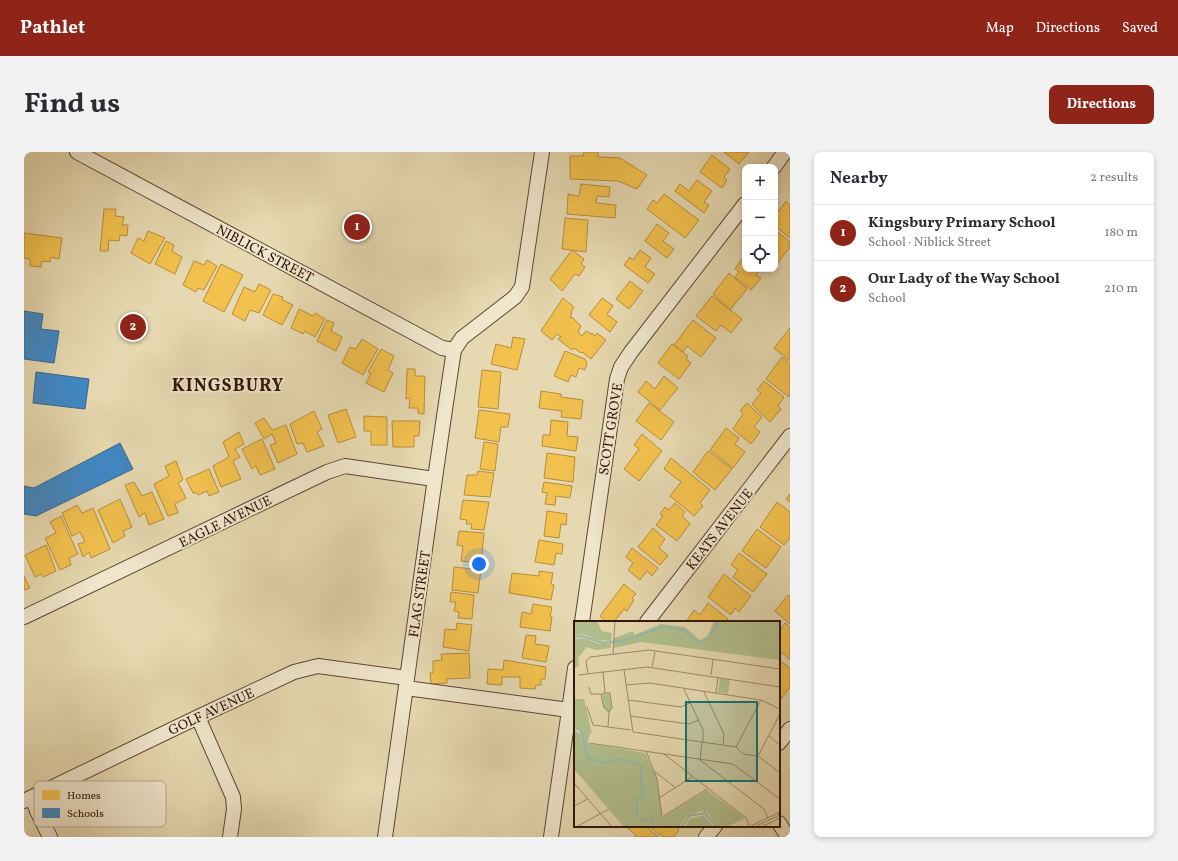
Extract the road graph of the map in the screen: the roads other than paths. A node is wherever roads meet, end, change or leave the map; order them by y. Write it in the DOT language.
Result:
graph roads {
  1 [pos="77,152"];
  2 [pos="542,152"];
  3 [pos="785,152"];
  4 [pos="776,164"];
  5 [pos="742,208"];
  6 [pos="454,350"];
  7 [pos="790,436"];
  8 [pos="434,478"];
  9 [pos="24,617"];
  10 [pos="582,621"];
  11 [pos="648,621"];
  12 [pos="574,681"];
  13 [pos="407,683"];
  14 [pos="572,708"];
  15 [pos="198,717"];
  16 [pos="790,729"];
  17 [pos="780,742"];
  18 [pos="65,781"];
  19 [pos="780,825"];
  20 [pos="45,827"];
  21 [pos="714,827"];
  22 [pos="50,837"];
  23 [pos="230,837"];
  24 [pos="385,837"];
  25 [pos="551,837"];
  26 [pos="706,837"];
  27 [pos="788,837"];
  1 -- 6 [label="street, NIBLICK STREET"];
  2 -- 6 [label="street"];
  3 -- 4 [label="street"];
  5 -- 10 [label="street, SCOTT GROVE"];
  6 -- 8 [label="street, FLAG STREET"];
  7 -- 11 [label="street, KEATS AVENUE"];
  8 -- 9 [label="street, EAGLE AVENUE"];
  8 -- 13 [label="street, FLAG STREET"];
  12 -- 14 [label="street"];
  13 -- 14 [label="street, GOLF AVENUE"];
  13 -- 15 [label="street, GOLF AVENUE"];
  13 -- 24 [label="street, FLAG STREET"];
  14 -- 25 [label="street"];
  15 -- 18 [label="street, GOLF AVENUE"];
  15 -- 23 [label="street"];
  16 -- 17 [label="street"];
  19 -- 27 [label="street"];
  20 -- 22 [label="street"];
  21 -- 26 [label="street"];
}
